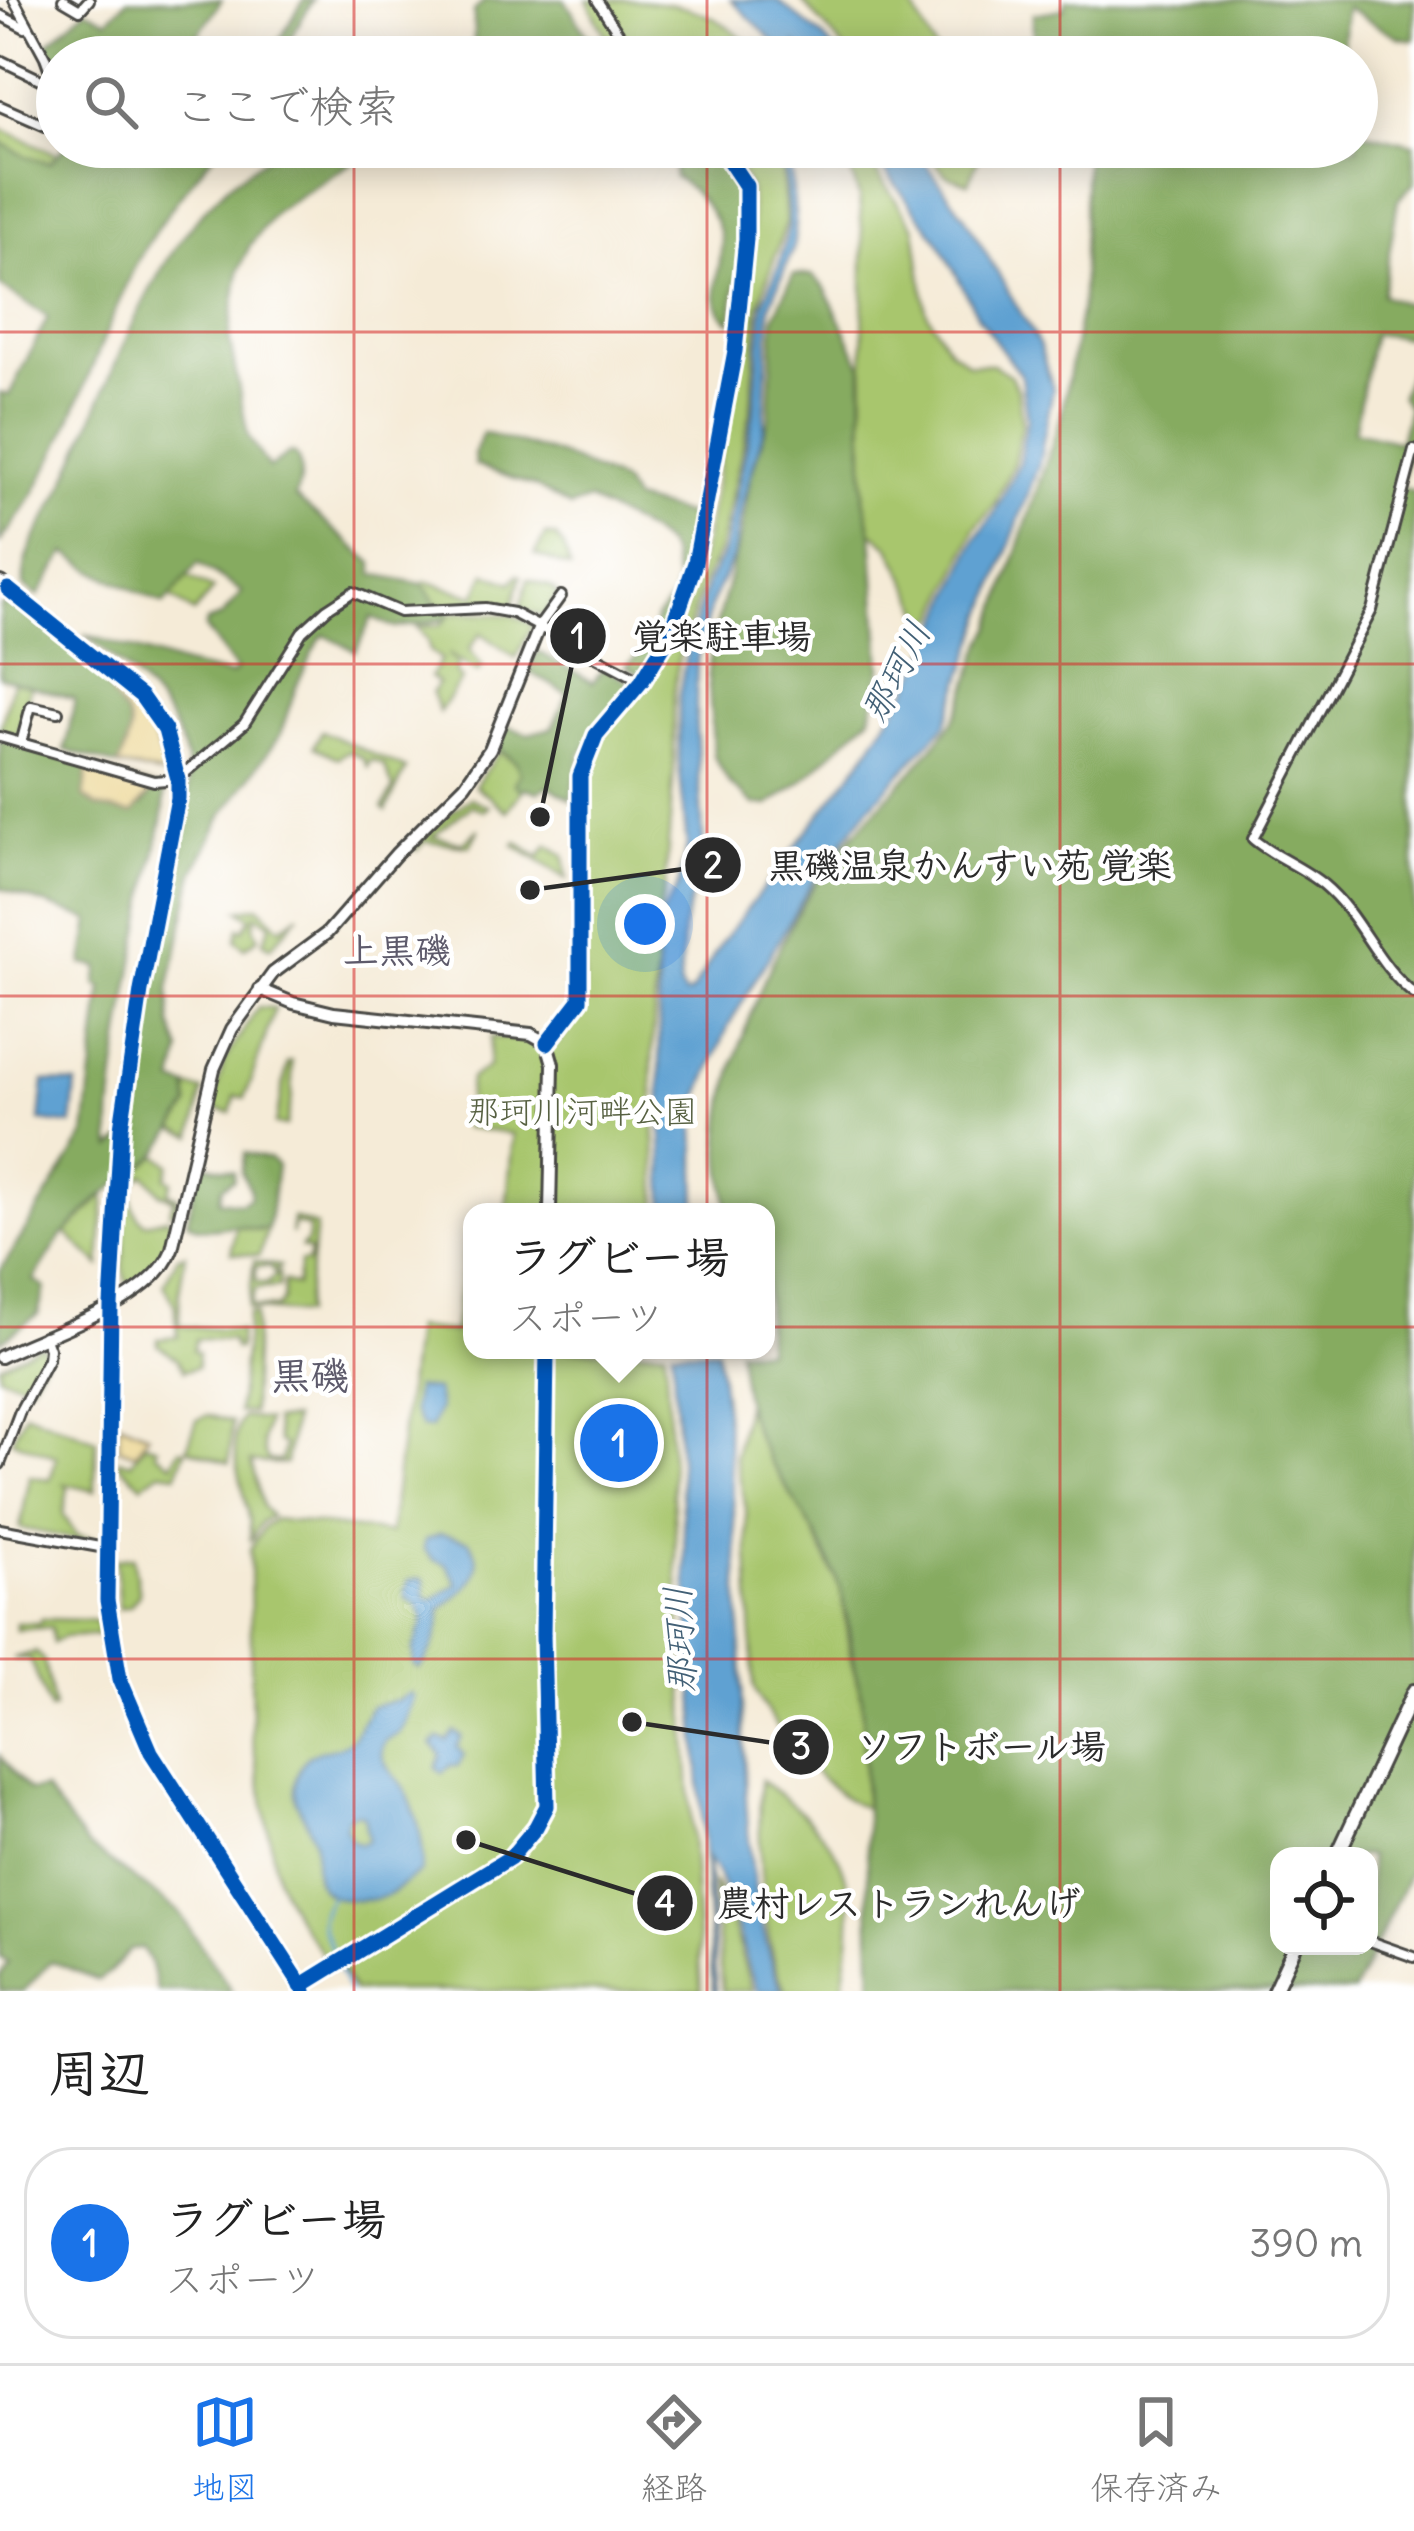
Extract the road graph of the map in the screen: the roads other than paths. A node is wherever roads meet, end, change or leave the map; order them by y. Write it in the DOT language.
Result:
graph roads {
  1 [pos="14,0"];
  2 [pos="63,0"];
  3 [pos="89,0"];
  4 [pos="597,0"];
  5 [pos="0,15"];
  6 [pos="30,30"];
  7 [pos="618,36"];
  8 [pos="36,43"];
  9 [pos="0,60"];
  10 [pos="36,78"];
  11 [pos="0,106"];
  12 [pos="36,122"];
  13 [pos="736,168"];
  14 [pos="1414,451"];
  15 [pos="3,588"];
  16 [pos="561,596"];
  17 [pos="540,626"];
  18 [pos="642,681"];
  19 [pos="58,712"];
  20 [pos="0,737"];
  21 [pos="21,743"];
  22 [pos="178,779"];
  23 [pos="260,989"];
  24 [pos="1414,994"];
  25 [pos="547,1043"];
  26 [pos="550,1203"];
  27 [pos="111,1304"];
  28 [pos="44,1336"];
  29 [pos="0,1357"];
  30 [pos="547,1359"];
  31 [pos="0,1464"];
  32 [pos="0,1529"];
  33 [pos="105,1549"];
  34 [pos="1414,1691"];
  35 [pos="1341,1847"];
  36 [pos="1378,1944"];
  37 [pos="1291,1955"];
  38 [pos="1414,1958"];
  39 [pos="303,1989"];
  40 [pos="1274,1991"];
  1 -- 6 [label="street"];
  2 -- 3 [label="street"];
  4 -- 7 [label="street"];
  5 -- 6 [label="street"];
  6 -- 8 [label="street"];
  9 -- 10 [label="street"];
  11 -- 12 [label="street"];
  13 -- 18 [label="street"];
  14 -- 24 [label="street"];
  15 -- 22 [label="street"];
  16 -- 17 [label="street"];
  17 -- 18 [label="street"];
  17 -- 22 [label="street"];
  17 -- 23 [label="street"];
  18 -- 25 [label="street"];
  19 -- 21 [label="street"];
  20 -- 21 [label="street"];
  21 -- 22 [label="street"];
  22 -- 27 [label="street"];
  23 -- 25 [label="street"];
  23 -- 27 [label="street"];
  25 -- 26 [label="street"];
  27 -- 28 [label="street"];
  27 -- 33 [label="street"];
  28 -- 29 [label="street"];
  28 -- 31 [label="street"];
  30 -- 39 [label="street"];
  32 -- 33 [label="street"];
  33 -- 39 [label="street"];
  34 -- 35 [label="main road"];
  36 -- 38 [label="street"];
  37 -- 40 [label="main road"];
}
